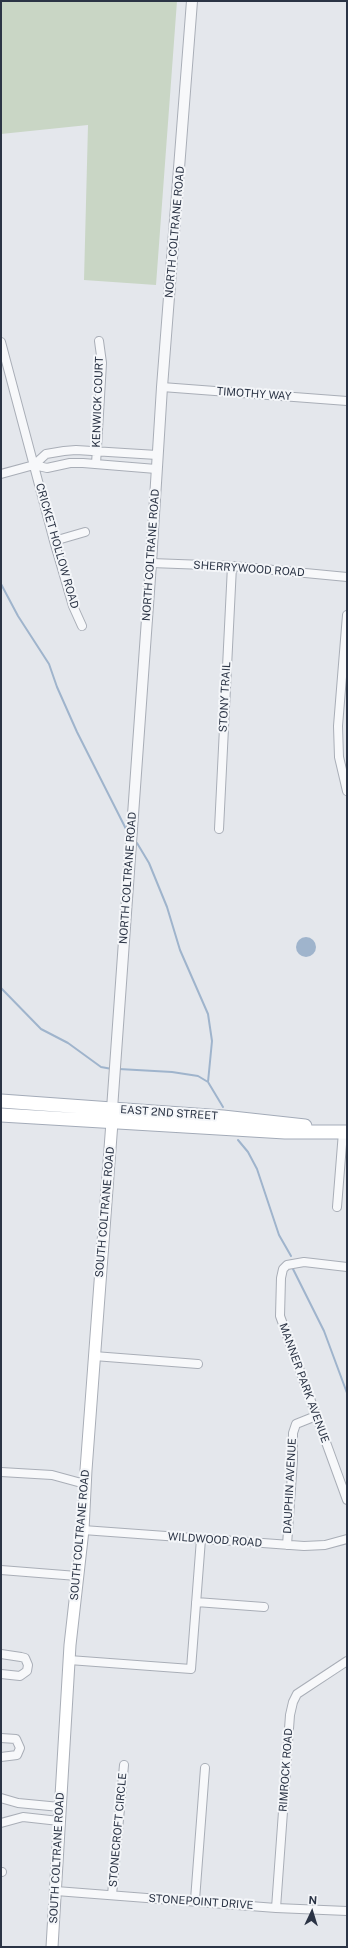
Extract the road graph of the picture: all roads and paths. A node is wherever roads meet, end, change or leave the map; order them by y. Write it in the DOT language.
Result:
graph roads {
  1 [pos="192,1"];
  2 [pos="99,341"];
  3 [pos="1,342"];
  4 [pos="162,387"];
  5 [pos="347,401"];
  6 [pos="96,451"];
  7 [pos="157,455"];
  8 [pos="96,464"];
  9 [pos="34,465"];
  10 [pos="156,469"];
  11 [pos="1,474"];
  12 [pos="85,532"];
  13 [pos="54,541"];
  14 [pos="151,563"];
  15 [pos="232,566"];
  16 [pos="347,577"];
  17 [pos="347,615"];
  18 [pos="82,626"];
  19 [pos="347,791"];
  20 [pos="219,829"];
  21 [pos="1,1101"];
  22 [pos="1,1115"];
  23 [pos="112,1116"];
  24 [pos="342,1132"];
  25 [pos="338,1207"];
  26 [pos="347,1267"];
  27 [pos="94,1356"];
  28 [pos="198,1364"];
  29 [pos="316,1416"];
  30 [pos="1,1472"];
  31 [pos="85,1484"];
  32 [pos="347,1500"];
  33 [pos="83,1530"];
  34 [pos="201,1539"];
  35 [pos="347,1539"];
  36 [pos="287,1545"];
  37 [pos="1,1570"];
  38 [pos="77,1576"];
  39 [pos="196,1602"];
  40 [pos="264,1607"];
  41 [pos="1,1654"];
  42 [pos="69,1660"];
  43 [pos="347,1661"];
  44 [pos="1,1674"];
  45 [pos="1,1738"];
  46 [pos="1,1756"];
  47 [pos="124,1765"];
  48 [pos="205,1768"];
  49 [pos="1,1798"];
  50 [pos="60,1807"];
  51 [pos="59,1821"];
  52 [pos="1,1823"];
  53 [pos="56,1891"];
  54 [pos="112,1895"];
  55 [pos="195,1900"];
  56 [pos="276,1908"];
  57 [pos="347,1911"];
  58 [pos="52,1947"];
  1 -- 4 [label="street, NORTH COLTRANE ROAD"];
  2 -- 6 [label="street, KENWICK COURT"];
  3 -- 9 [label="street, CRICKET HOLLOW ROAD"];
  4 -- 5 [label="street, TIMOTHY WAY"];
  4 -- 7 [label="street, NORTH COLTRANE ROAD"];
  6 -- 7 [label="street"];
  6 -- 8 [label="street, KENWICK COURT"];
  6 -- 9 [label="street"];
  7 -- 10 [label="street, NORTH COLTRANE ROAD"];
  8 -- 9 [label="street"];
  8 -- 10 [label="street"];
  9 -- 11 [label="street"];
  9 -- 13 [label="street, CRICKET HOLLOW ROAD"];
  10 -- 14 [label="street, NORTH COLTRANE ROAD"];
  12 -- 13 [label="street"];
  13 -- 18 [label="street, CRICKET HOLLOW ROAD"];
  14 -- 15 [label="street, SHERRYWOOD ROAD"];
  14 -- 23 [label="street, NORTH COLTRANE ROAD"];
  15 -- 16 [label="street, SHERRYWOOD ROAD"];
  15 -- 20 [label="street, STONY TRAIL"];
  17 -- 19 [label="street"];
  21 -- 23 [label="main road, EAST 2ND STREET"];
  22 -- 23 [label="main road, EAST 2ND STREET"];
  23 -- 24 [label="main road, EAST 2ND STREET"];
  23 -- 27 [label="main road, SOUTH COLTRANE ROAD"];
  24 -- 25 [label="street"];
  26 -- 29 [label="street, MANNER PARK AVENUE"];
  27 -- 28 [label="street"];
  27 -- 31 [label="main road, SOUTH COLTRANE ROAD"];
  29 -- 32 [label="street, MANNER PARK AVENUE"];
  29 -- 36 [label="street, DAUPHIN AVENUE"];
  30 -- 31 [label="street"];
  31 -- 33 [label="main road, SOUTH COLTRANE ROAD"];
  33 -- 34 [label="street, WILDWOOD ROAD"];
  33 -- 38 [label="main road, SOUTH COLTRANE ROAD"];
  34 -- 36 [label="street, WILDWOOD ROAD"];
  34 -- 39 [label="street"];
  35 -- 36 [label="street, WILDWOOD ROAD"];
  37 -- 38 [label="street"];
  38 -- 42 [label="main road, SOUTH COLTRANE ROAD"];
  39 -- 40 [label="street"];
  39 -- 42 [label="street"];
  41 -- 44 [label="street"];
  42 -- 50 [label="main road, SOUTH COLTRANE ROAD"];
  43 -- 56 [label="street, RIMROCK ROAD"];
  45 -- 46 [label="street"];
  47 -- 54 [label="street, STONECROFT CIRCLE"];
  48 -- 55 [label="street"];
  49 -- 50 [label="street"];
  50 -- 51 [label="main road, SOUTH COLTRANE ROAD"];
  51 -- 52 [label="street"];
  51 -- 53 [label="main road, SOUTH COLTRANE ROAD"];
  53 -- 54 [label="street, STONEPOINT DRIVE"];
  53 -- 58 [label="main road, SOUTH COLTRANE ROAD"];
  54 -- 55 [label="street, STONEPOINT DRIVE"];
  55 -- 56 [label="street, STONEPOINT DRIVE"];
  56 -- 57 [label="street, STONEPOINT DRIVE"];
}
